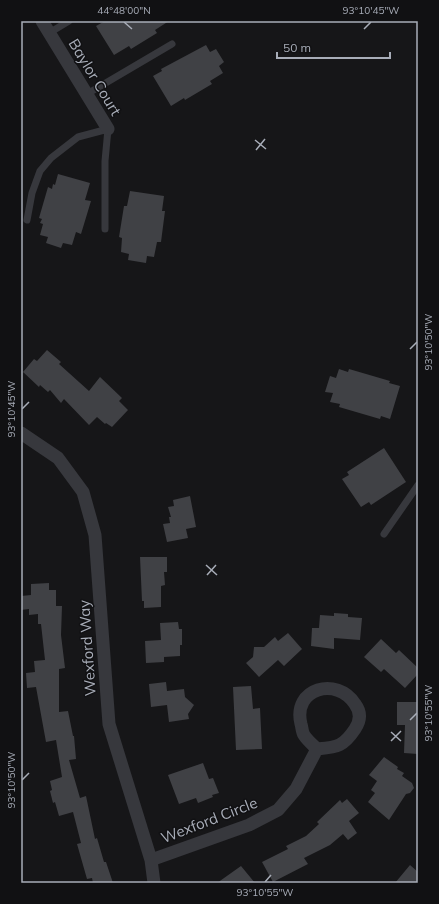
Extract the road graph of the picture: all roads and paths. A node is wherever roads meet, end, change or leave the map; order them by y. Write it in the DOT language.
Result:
graph roads {
  1 [pos="42,21"];
  2 [pos="69,21"];
  3 [pos="49,33"];
  4 [pos="172,44"];
  5 [pos="87,94"];
  6 [pos="108,129"];
  7 [pos="26,220"];
  8 [pos="105,229"];
  9 [pos="21,433"];
  10 [pos="418,485"];
  11 [pos="384,534"];
  12 [pos="317,749"];
  13 [pos="151,860"];
  14 [pos="154,883"];
  1 -- 3 [label="street, Baylor Court"];
  2 -- 3 [label="lane"];
  3 -- 5 [label="street, Baylor Court"];
  4 -- 5 [label="lane"];
  5 -- 6 [label="street, Baylor Court"];
  6 -- 7 [label="lane"];
  6 -- 8 [label="lane"];
  9 -- 13 [label="street, Wexford Way"];
  10 -- 11 [label="lane"];
  12 -- 12 [label="street"];
  12 -- 13 [label="street, Wexford Circle"];
  13 -- 14 [label="street, Wexford Way"];
}
